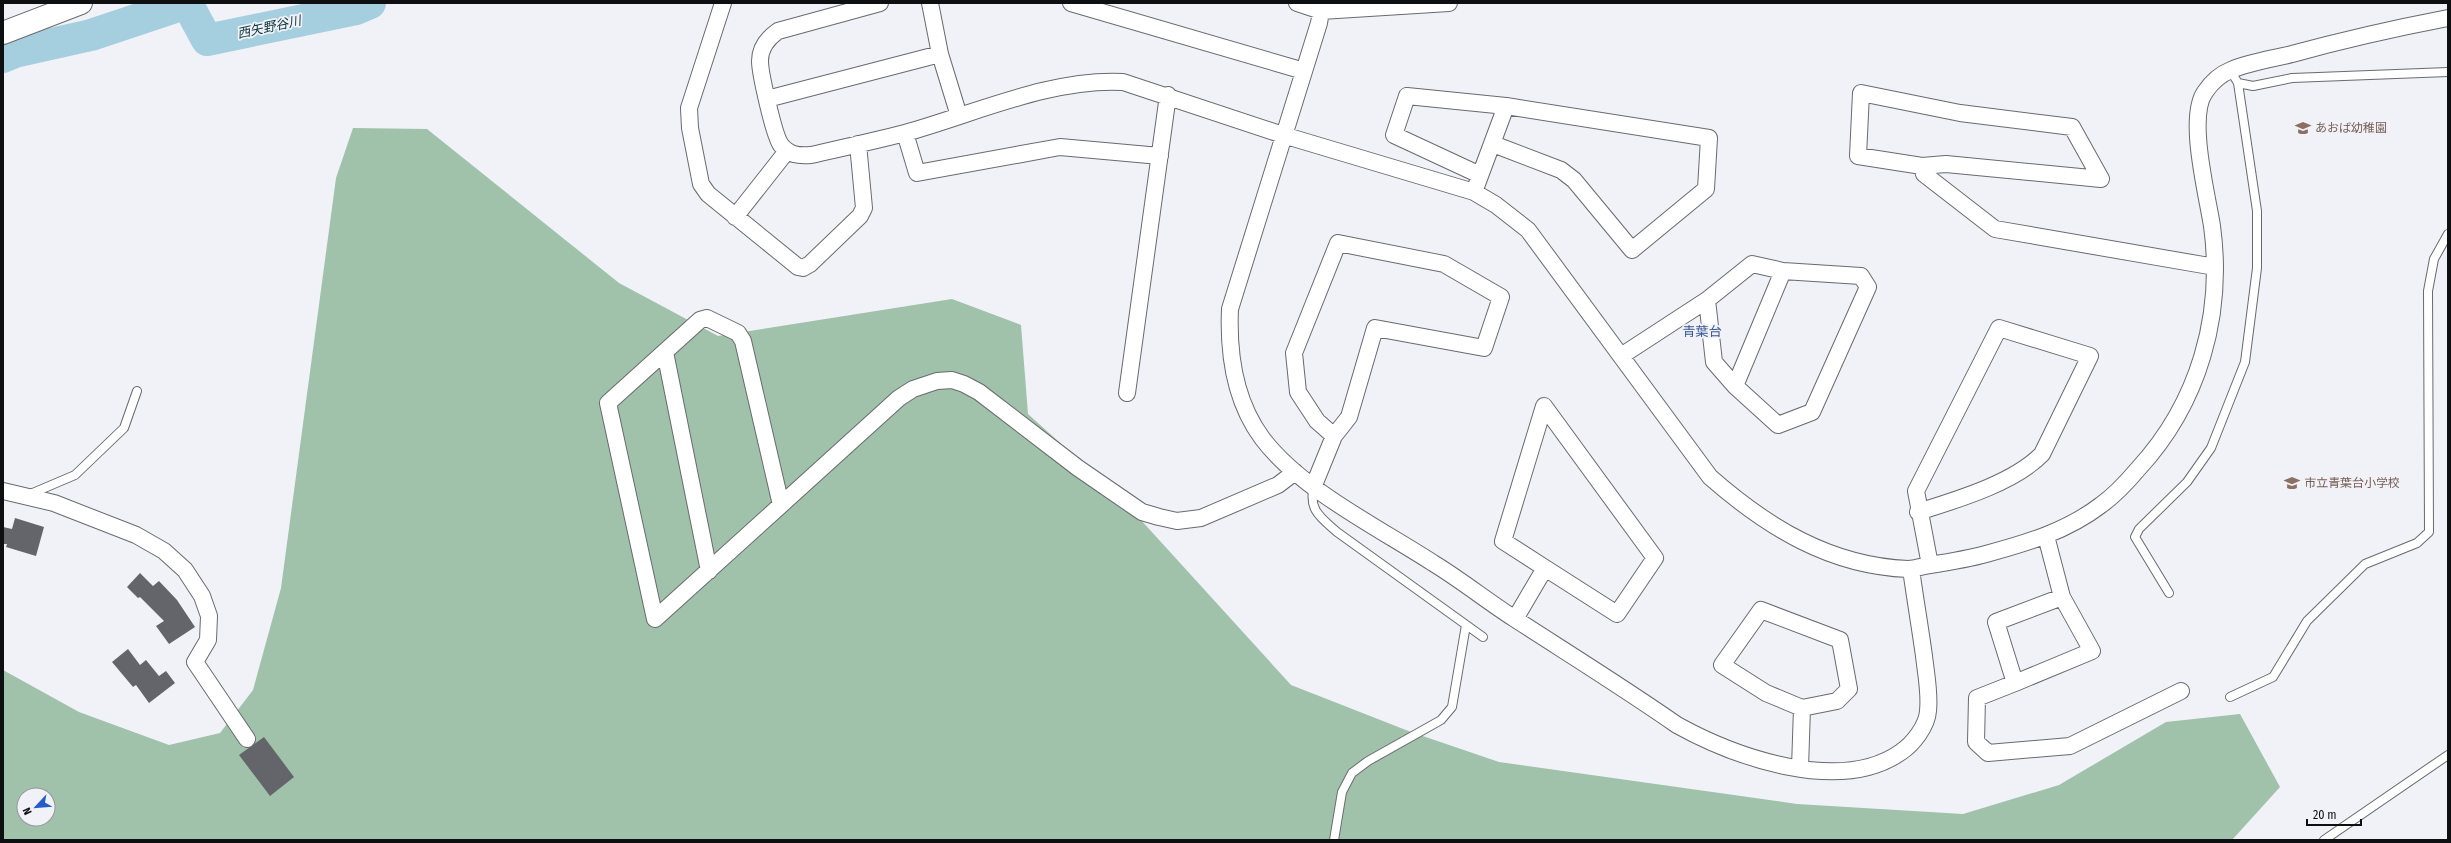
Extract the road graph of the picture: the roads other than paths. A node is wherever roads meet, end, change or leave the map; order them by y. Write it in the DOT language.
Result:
graph roads {
  1 [pos="81,3"];
  2 [pos="723,3"];
  3 [pos="880,3"];
  4 [pos="930,3"];
  5 [pos="1071,3"];
  6 [pos="1297,3"];
  7 [pos="1449,3"];
  8 [pos="1354,6"];
  9 [pos="1321,11"];
  10 [pos="2448,18"];
  11 [pos="3,33"];
  12 [pos="940,54"];
  13 [pos="1304,71"];
  14 [pos="2448,72"];
  15 [pos="2234,77"];
  16 [pos="1168,95"];
  17 [pos="767,99"];
  18 [pos="1506,106"];
  19 [pos="959,116"];
  20 [pos="905,133"];
  21 [pos="1283,135"];
  22 [pos="858,144"];
  23 [pos="1493,144"];
  24 [pos="787,151"];
  25 [pos="1160,156"];
  26 [pos="1922,166"];
  27 [pos="1480,175"];
  28 [pos="1474,192"];
  29 [pos="734,217"];
  30 [pos="2448,234"];
  31 [pos="2216,267"];
  32 [pos="1783,271"];
  33 [pos="1707,300"];
  34 [pos="665,352"];
  35 [pos="1621,356"];
  36 [pos="1735,386"];
  37 [pos="138,391"];
  38 [pos="1127,393"];
  39 [pos="1334,436"];
  40 [pos="1295,472"];
  41 [pos="1314,485"];
  42 [pos="3,491"];
  43 [pos="26,496"];
  44 [pos="781,505"];
  45 [pos="1918,512"];
  46 [pos="2046,536"];
  47 [pos="1930,565"];
  48 [pos="1545,568"];
  49 [pos="1911,569"];
  50 [pos="709,571"];
  51 [pos="2169,593"];
  52 [pos="2062,597"];
  53 [pos="1515,619"];
  54 [pos="1466,625"];
  55 [pos="1483,637"];
  56 [pos="2015,683"];
  57 [pos="2181,691"];
  58 [pos="2230,697"];
  59 [pos="1802,708"];
  60 [pos="247,739"];
  61 [pos="2448,755"];
  62 [pos="1800,768"];
  63 [pos="1334,840"];
  64 [pos="2324,840"];
  1 -- 11 [label="street"];
  2 -- 29 [label="street"];
  3 -- 17 [label="street"];
  4 -- 12 [label="street"];
  5 -- 13 [label="street"];
  6 -- 9 [label="street"];
  7 -- 8 [label="street"];
  8 -- 9 [label="street"];
  9 -- 13 [label="street"];
  10 -- 15 [label="street"];
  12 -- 17 [label="street"];
  12 -- 19 [label="street"];
  13 -- 21 [label="street"];
  14 -- 15 [label="lane"];
  15 -- 31 [label="street"];
  15 -- 51 [label="lane"];
  16 -- 19 [label="street"];
  16 -- 21 [label="street"];
  16 -- 25 [label="street"];
  17 -- 24 [label="street"];
  18 -- 23 [label="street"];
  18 -- 23 [label="street"];
  18 -- 27 [label="street"];
  19 -- 20 [label="street"];
  20 -- 22 [label="street"];
  20 -- 25 [label="street"];
  21 -- 28 [label="street"];
  21 -- 40 [label="street"];
  22 -- 24 [label="street"];
  22 -- 29 [label="street"];
  23 -- 27 [label="street"];
  24 -- 29 [label="street"];
  25 -- 38 [label="street"];
  26 -- 26 [label="street"];
  26 -- 31 [label="street"];
  27 -- 28 [label="street"];
  28 -- 35 [label="street"];
  30 -- 58 [label="lane"];
  31 -- 46 [label="street"];
  32 -- 33 [label="street"];
  32 -- 36 [label="street"];
  32 -- 36 [label="street"];
  33 -- 35 [label="street"];
  33 -- 36 [label="street"];
  34 -- 44 [label="street"];
  34 -- 50 [label="street"];
  34 -- 50 [label="street"];
  35 -- 49 [label="street"];
  37 -- 43 [label="lane"];
  39 -- 39 [label="street"];
  39 -- 41 [label="street"];
  40 -- 41 [label="street"];
  40 -- 44 [label="street"];
  41 -- 53 [label="street"];
  41 -- 54 [label="lane"];
  42 -- 43 [label="street"];
  43 -- 60 [label="street"];
  44 -- 50 [label="street"];
  45 -- 45 [label="street"];
  45 -- 47 [label="street"];
  46 -- 47 [label="street"];
  46 -- 52 [label="street"];
  47 -- 49 [label="street"];
  48 -- 48 [label="street"];
  48 -- 53 [label="street"];
  49 -- 62 [label="street"];
  52 -- 56 [label="street"];
  52 -- 56 [label="street"];
  53 -- 62 [label="street"];
  54 -- 55 [label="lane"];
  54 -- 63 [label="lane"];
  56 -- 57 [label="street"];
  59 -- 59 [label="street"];
  59 -- 62 [label="street"];
  61 -- 64 [label="lane"];
}
